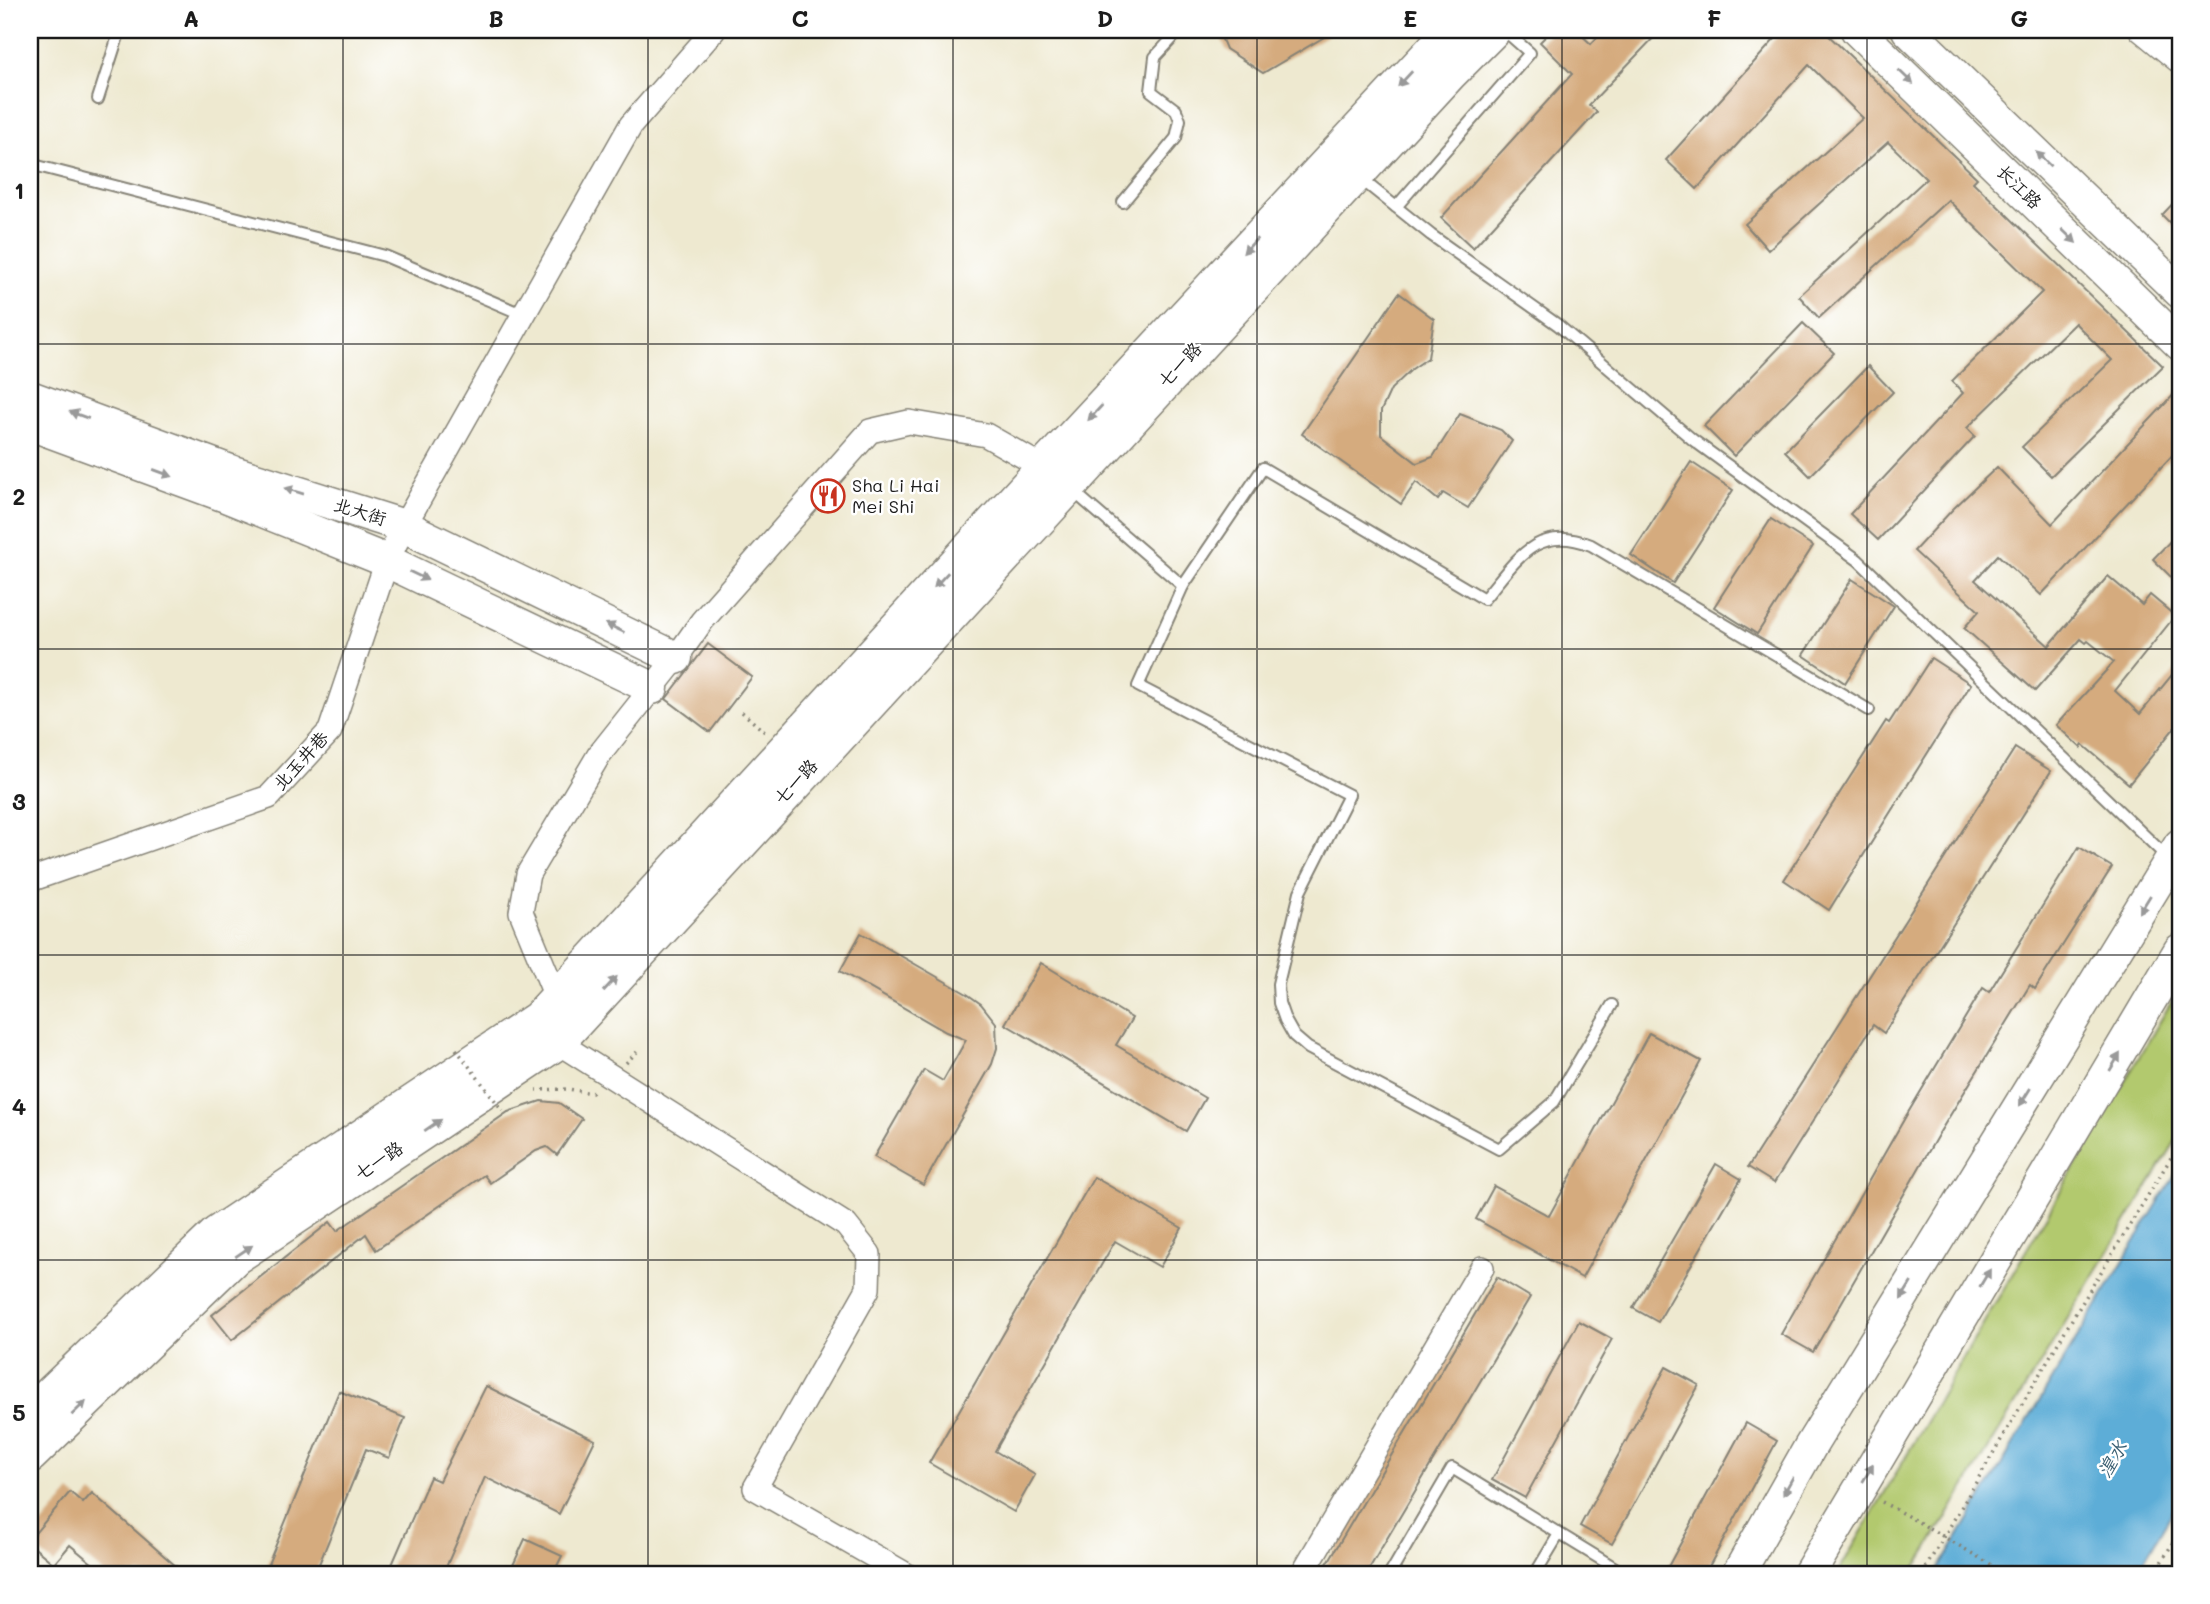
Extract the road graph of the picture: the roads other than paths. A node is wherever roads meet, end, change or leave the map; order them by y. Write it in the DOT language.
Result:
graph roads {
  1 [pos="120,30"];
  2 [pos="714,30"];
  3 [pos="1180,30"];
  4 [pos="1493,30"];
  5 [pos="1504,30"];
  6 [pos="1857,30"];
  7 [pos="1908,30"];
  8 [pos="2141,30"];
  9 [pos="1442,45"];
  10 [pos="2180,62"];
  11 [pos="98,99"];
  12 [pos="30,164"];
  13 [pos="1356,174"];
  14 [pos="1123,202"];
  15 [pos="1396,206"];
  16 [pos="2180,292"];
  17 [pos="524,315"];
  18 [pos="2180,344"];
  19 [pos="30,397"];
  20 [pos="30,424"];
  21 [pos="1056,478"];
  22 [pos="404,526"];
  23 [pos="387,561"];
  24 [pos="1184,586"];
  25 [pos="676,658"];
  26 [pos="652,688"];
  27 [pos="1869,710"];
  28 [pos="2176,853"];
  29 [pos="30,880"];
  30 [pos="2180,950"];
  31 [pos="557,999"];
  32 [pos="1612,1004"];
  33 [pos="557,1042"];
  34 [pos="1482,1268"];
  35 [pos="30,1414"];
  36 [pos="30,1455"];
  37 [pos="1559,1534"];
  38 [pos="905,1574"];
  39 [pos="1302,1574"];
  40 [pos="1390,1574"];
  41 [pos="1535,1574"];
  42 [pos="1625,1574"];
  43 [pos="1738,1574"];
  44 [pos="1809,1574"];
  1 -- 11 [label="lane"];
  2 -- 17 [label="street, 北玉井巷"];
  3 -- 14 [label="lane"];
  4 -- 9 [label="main road, 七一路"];
  5 -- 15 [label="lane"];
  6 -- 18 [label="main road, 长江路, one-way"];
  16 -- 7 [label="main road, 长江路, one-way"];
  8 -- 10 [label="street"];
  9 -- 13 [label="main road, 七一路"];
  9 -- 21 [label="main road, 七一路, one-way"];
  12 -- 17 [label="lane"];
  13 -- 15 [label="lane"];
  13 -- 21 [label="main road, 七一路"];
  15 -- 28 [label="lane"];
  17 -- 22 [label="street, 北玉井巷"];
  22 -- 19 [label="main road, 北大街, one-way"];
  20 -- 23 [label="main road, 北大街, one-way"];
  21 -- 24 [label="lane"];
  21 -- 25 [label="street"];
  21 -- 31 [label="main road, 七一路, one-way"];
  33 -- 21 [label="main road, 七一路, one-way"];
  22 -- 23 [label="street, 北玉井巷"];
  25 -- 22 [label="main road, 北大街, one-way"];
  23 -- 26 [label="main road, 北大街, one-way"];
  23 -- 29 [label="street, 北玉井巷"];
  24 -- 27 [label="lane"];
  24 -- 32 [label="lane"];
  25 -- 26 [label="street"];
  26 -- 31 [label="street"];
  28 -- 43 [label="main road, one-way"];
  44 -- 30 [label="main road, one-way"];
  31 -- 35 [label="main road, 七一路"];
  36 -- 33 [label="main road, 七一路, one-way"];
  33 -- 38 [label="street"];
  34 -- 39 [label="street"];
  37 -- 40 [label="lane"];
  37 -- 41 [label="lane"];
  37 -- 42 [label="lane"];
}
